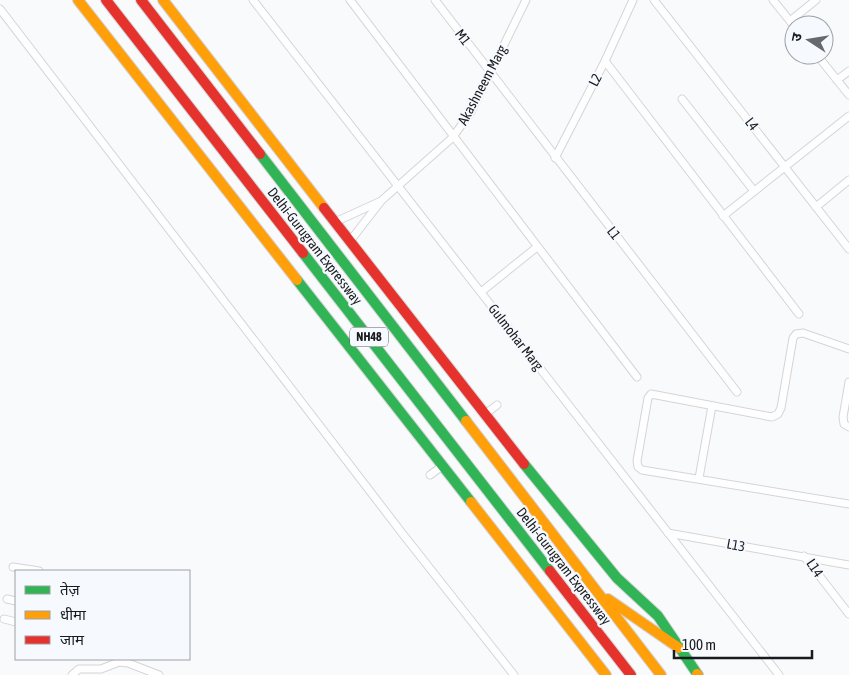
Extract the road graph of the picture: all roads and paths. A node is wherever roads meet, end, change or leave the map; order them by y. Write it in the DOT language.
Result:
graph roads {
  1 [pos="78,0"];
  2 [pos="106,0"];
  3 [pos="141,0"];
  4 [pos="164,0"];
  5 [pos="253,0"];
  6 [pos="350,0"];
  7 [pos="435,0"];
  8 [pos="526,0"];
  9 [pos="632,0"];
  10 [pos="654,0"];
  11 [pos="773,0"];
  12 [pos="816,0"];
  13 [pos="0,9"];
  14 [pos="785,15"];
  15 [pos="801,15"];
  16 [pos="605,61"];
  17 [pos="825,65"];
  18 [pos="849,71"];
  19 [pos="490,74"];
  20 [pos="837,80"];
  21 [pos="849,95"];
  22 [pos="682,99"];
  23 [pos="849,116"];
  24 [pos="452,138"];
  25 [pos="555,158"];
  26 [pos="785,167"];
  27 [pos="849,180"];
  28 [pos="399,185"];
  29 [pos="754,191"];
  30 [pos="381,201"];
  31 [pos="816,207"];
  32 [pos="723,216"];
  33 [pos="335,222"];
  34 [pos="350,241"];
  35 [pos="847,244"];
  36 [pos="537,247"];
  37 [pos="481,292"];
  38 [pos="799,314"];
  39 [pos="849,349"];
  40 [pos="637,377"];
  41 [pos="849,382"];
  42 [pos="736,392"];
  43 [pos="497,405"];
  44 [pos="712,406"];
  45 [pos="484,415"];
  46 [pos="849,427"];
  47 [pos="441,467"];
  48 [pos="430,475"];
  49 [pos="699,478"];
  50 [pos="849,504"];
  51 [pos="668,533"];
  52 [pos="804,556"];
  53 [pos="849,565"];
  54 [pos="13,567"];
  55 [pos="32,570"];
  56 [pos="598,592"];
  57 [pos="7,599"];
  58 [pos="15,601"];
  59 [pos="849,614"];
  60 [pos="4,620"];
  61 [pos="15,622"];
  62 [pos="679,648"];
  63 [pos="630,673"];
  64 [pos="156,674"];
  65 [pos="72,675"];
  66 [pos="514,675"];
  67 [pos="606,675"];
  68 [pos="661,675"];
  69 [pos="698,675"];
  70 [pos="779,675"];
  1 -- 47 [label="main road"];
  2 -- 63 [label="main road, Delhi-Gurugram Expressway / NH48"];
  3 -- 56 [label="main road, Delhi-Gurugram Expressway / NH48"];
  4 -- 33 [label="main road"];
  5 -- 28 [label="street, Gulmohar Marg"];
  6 -- 24 [label="street"];
  7 -- 19 [label="street, M1"];
  8 -- 19 [label="street, Akashneem Marg"];
  9 -- 16 [label="street, L2"];
  10 -- 26 [label="street, L4"];
  11 -- 14 [label="street"];
  12 -- 15 [label="street"];
  13 -- 66 [label="street"];
  16 -- 25 [label="street, L2"];
  16 -- 32 [label="street"];
  17 -- 20 [label="street"];
  18 -- 20 [label="street"];
  19 -- 24 [label="street, Akashneem Marg"];
  19 -- 25 [label="street, L1"];
  20 -- 21 [label="street"];
  22 -- 29 [label="street"];
  23 -- 26 [label="street"];
  24 -- 28 [label="street, Akashneem Marg"];
  24 -- 36 [label="street"];
  25 -- 42 [label="street, L1"];
  26 -- 29 [label="street"];
  26 -- 31 [label="street, L4"];
  27 -- 31 [label="street"];
  28 -- 30 [label="street, Akashneem Marg"];
  28 -- 37 [label="street, Gulmohar Marg"];
  29 -- 32 [label="street"];
  30 -- 33 [label="street, Akashneem Marg"];
  30 -- 34 [label="street, Akashneem Marg"];
  31 -- 35 [label="street, L4"];
  32 -- 38 [label="street"];
  33 -- 34 [label="main road"];
  34 -- 45 [label="main road"];
  36 -- 37 [label="street"];
  36 -- 40 [label="street"];
  37 -- 51 [label="street, Gulmohar Marg"];
  39 -- 44 [label="street"];
  41 -- 46 [label="street"];
  43 -- 45 [label="street"];
  44 -- 49 [label="street"];
  44 -- 49 [label="street"];
  45 -- 62 [label="main road"];
  47 -- 48 [label="street"];
  47 -- 67 [label="main road"];
  49 -- 50 [label="street"];
  51 -- 52 [label="street, L13"];
  51 -- 70 [label="street, Gulmohar Marg"];
  52 -- 53 [label="street, L14"];
  52 -- 59 [label="street, L14"];
  54 -- 55 [label="street"];
  56 -- 62 [label="main road"];
  56 -- 68 [label="main road, Delhi-Gurugram Expressway / NH48"];
  57 -- 58 [label="street"];
  60 -- 61 [label="street"];
  62 -- 69 [label="main road"];
  64 -- 65 [label="street"];
}
